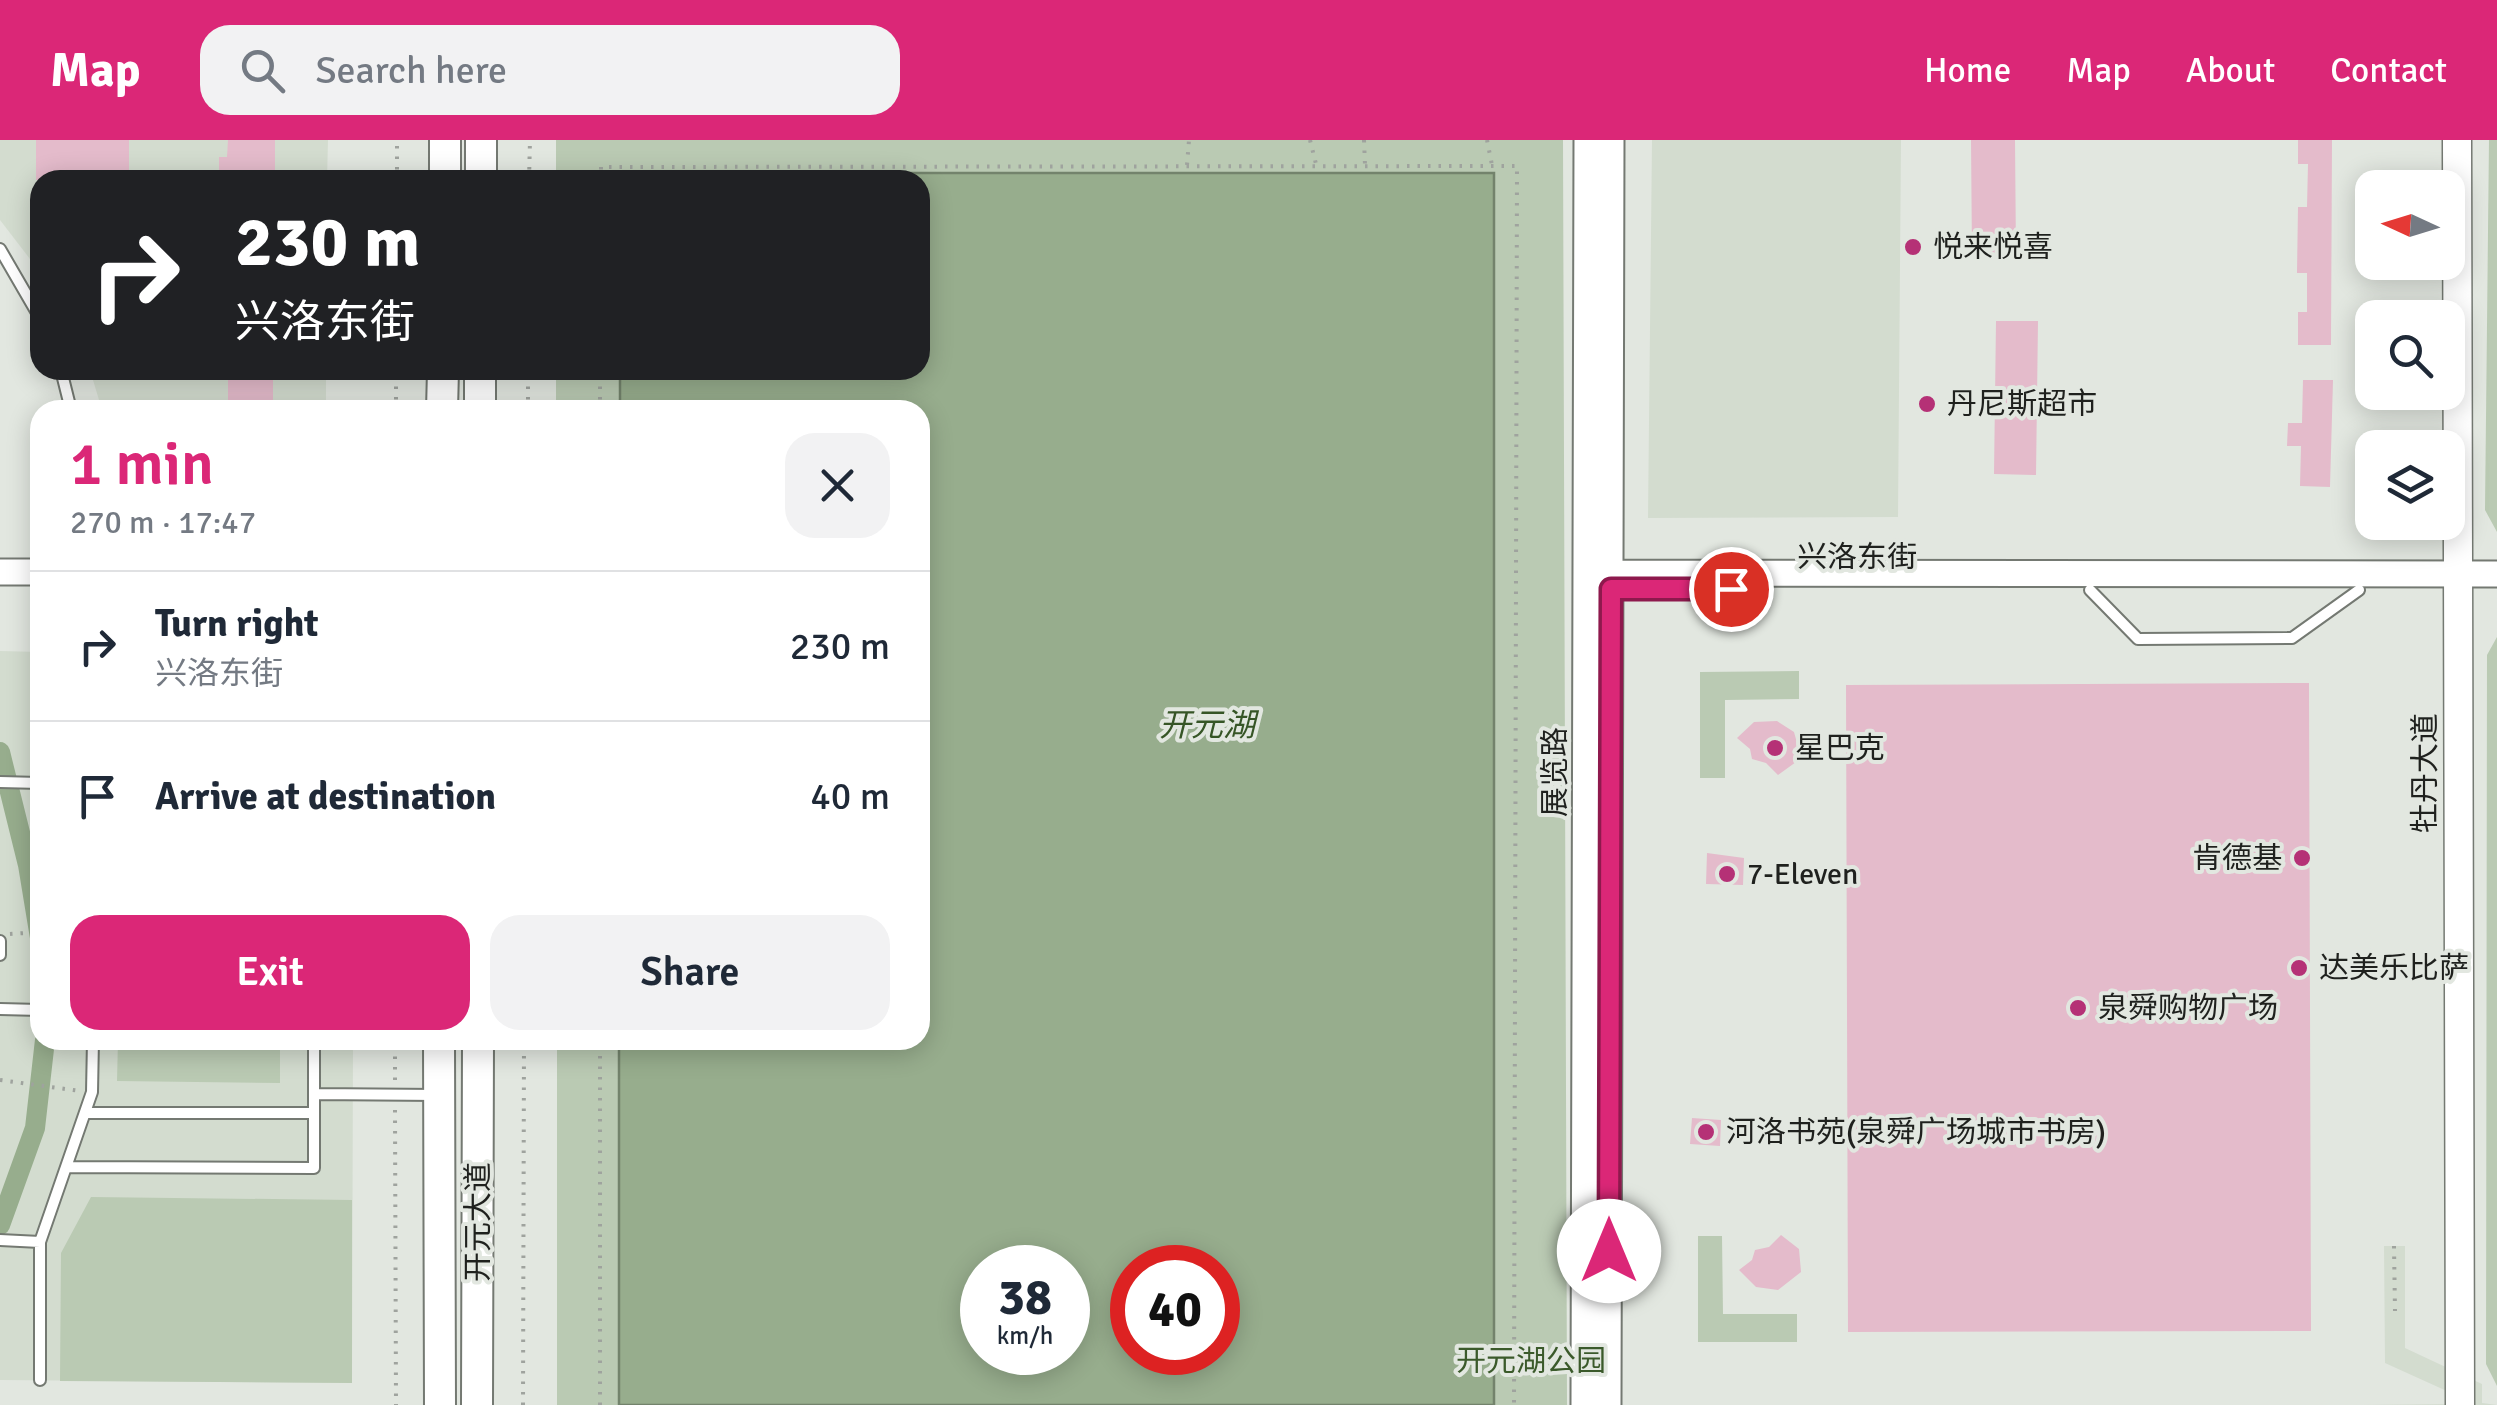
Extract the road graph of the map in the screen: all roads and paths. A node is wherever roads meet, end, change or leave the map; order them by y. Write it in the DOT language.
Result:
graph roads {
  1 [pos="397,140"];
  2 [pos="445,140"];
  3 [pos="481,140"];
  4 [pos="530,140"];
  5 [pos="1189,140"];
  6 [pos="1310,140"];
  7 [pos="1364,140"];
  8 [pos="1487,140"];
  9 [pos="1587,140"];
  10 [pos="1611,140"];
  11 [pos="2457,140"];
  12 [pos="1186,166"];
  13 [pos="1317,166"];
  14 [pos="1365,166"];
  15 [pos="1492,166"];
  16 [pos="397,170"];
  17 [pos="445,170"];
  18 [pos="480,170"];
  19 [pos="529,170"];
  20 [pos="601,170"];
  21 [pos="0,250"];
  22 [pos="30,301"];
  23 [pos="0,572"];
  24 [pos="30,572"];
  25 [pos="2497,574"];
  26 [pos="1603,581"];
  27 [pos="2457,582"];
  28 [pos="0,585"];
  29 [pos="30,585"];
  30 [pos="2090,590"];
  31 [pos="2359,590"];
  32 [pos="2497,590"];
  33 [pos="0,782"];
  34 [pos="30,783"];
  35 [pos="30,934"];
  36 [pos="0,938"];
  37 [pos="0,955"];
  38 [pos="1,1009"];
  39 [pos="30,1010"];
  40 [pos="92,1050"];
  41 [pos="314,1050"];
  42 [pos="395,1050"];
  43 [pos="440,1050"];
  44 [pos="478,1050"];
  45 [pos="524,1050"];
  46 [pos="600,1050"];
  47 [pos="0,1080"];
  48 [pos="81,1091"];
  49 [pos="314,1094"];
  50 [pos="395,1094"];
  51 [pos="440,1094"];
  52 [pos="85,1112"];
  53 [pos="314,1113"];
  54 [pos="66,1167"];
  55 [pos="0,1240"];
  56 [pos="39,1242"];
  57 [pos="2394,1246"];
  58 [pos="2395,1311"];
  59 [pos="40,1380"];
  60 [pos="396,1405"];
  61 [pos="440,1405"];
  62 [pos="477,1405"];
  63 [pos="523,1405"];
  64 [pos="600,1405"];
  65 [pos="1514,1405"];
  66 [pos="1584,1405"];
  67 [pos="1608,1405"];
  68 [pos="2460,1405"];
  1 -- 16 [label="path"];
  2 -- 17 [label="main road"];
  3 -- 18 [label="main road"];
  4 -- 19 [label="path"];
  5 -- 12 [label="path"];
  6 -- 13 [label="path"];
  7 -- 14 [label="path"];
  8 -- 15 [label="path"];
  9 -- 26 [label="street, 展览路"];
  10 -- 26 [label="street, 展览路"];
  11 -- 27 [label="main road, 牡丹大道"];
  12 -- 13 [label="path"];
  12 -- 20 [label="path"];
  13 -- 14 [label="path"];
  14 -- 15 [label="path"];
  15 -- 65 [label="path"];
  21 -- 22 [label="lane"];
  23 -- 24 [label="street"];
  25 -- 27 [label="street, 兴洛东街"];
  26 -- 27 [label="street, 兴洛东街"];
  26 -- 30 [label="street, 兴洛东街"];
  26 -- 66 [label="street, 展览路"];
  26 -- 67 [label="street, 展览路"];
  27 -- 31 [label="street, 兴洛东街"];
  27 -- 32 [label="street, 兴洛东街"];
  27 -- 68 [label="main road, 牡丹大道"];
  28 -- 29 [label="street"];
  30 -- 31 [label="street, 兴洛东街"];
  30 -- 31 [label="lane"];
  33 -- 34 [label="lane"];
  35 -- 36 [label="path"];
  36 -- 37 [label="lane"];
  38 -- 39 [label="lane"];
  40 -- 52 [label="lane"];
  41 -- 49 [label="lane"];
  42 -- 50 [label="path"];
  43 -- 51 [label="main road, 开元大道"];
  44 -- 62 [label="main road, 开元大道"];
  45 -- 63 [label="path"];
  46 -- 64 [label="path"];
  47 -- 48 [label="path"];
  49 -- 50 [label="lane"];
  49 -- 53 [label="lane"];
  50 -- 51 [label="lane"];
  50 -- 60 [label="path"];
  51 -- 61 [label="main road, 开元大道"];
  52 -- 53 [label="lane"];
  52 -- 54 [label="lane"];
  53 -- 54 [label="lane"];
  54 -- 56 [label="lane"];
  55 -- 56 [label="lane"];
  56 -- 59 [label="lane"];
  57 -- 58 [label="path"];
}
